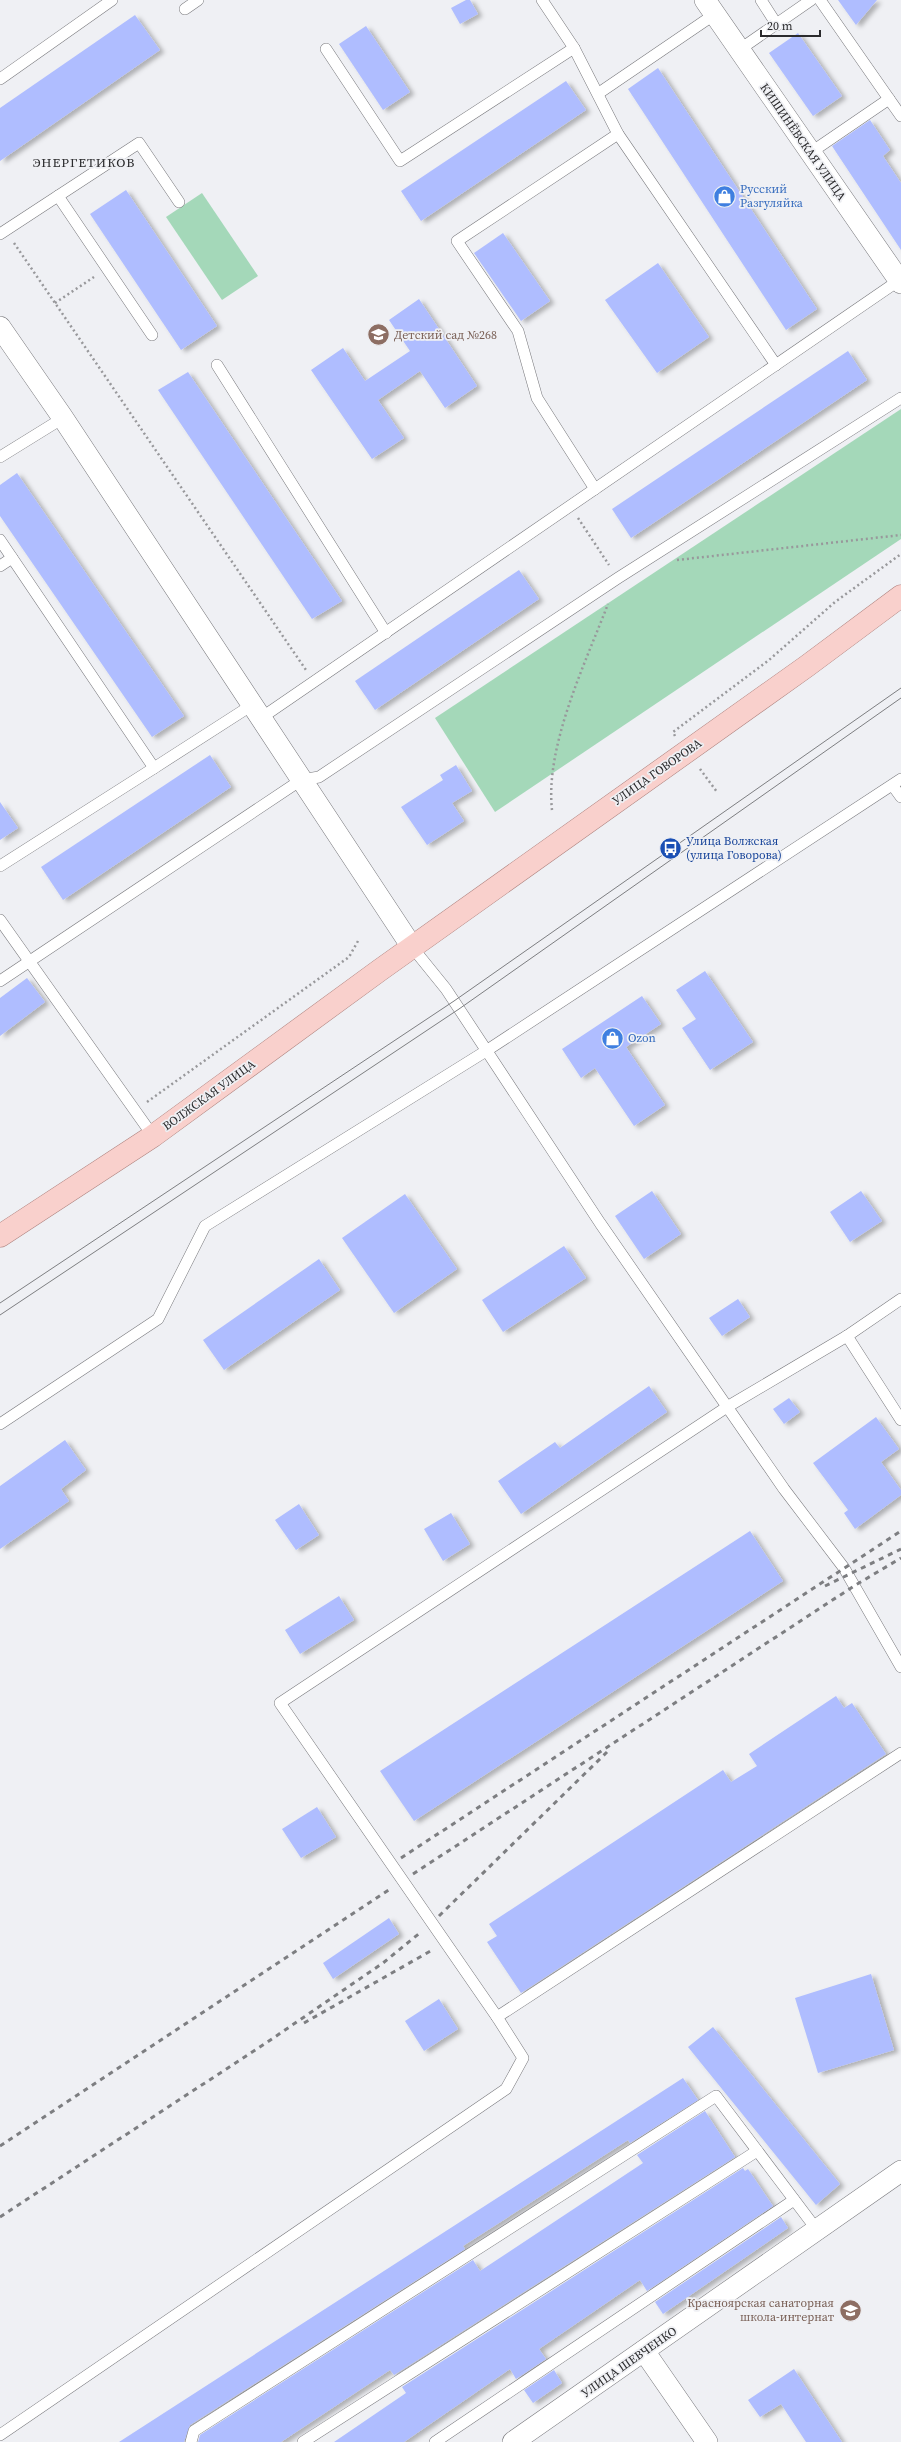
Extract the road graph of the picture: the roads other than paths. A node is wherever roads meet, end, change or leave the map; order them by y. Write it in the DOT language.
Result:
graph roads {
  1 [pos="112,0"];
  2 [pos="198,0"];
  3 [pos="542,0"];
  4 [pos="761,0"];
  5 [pos="811,0"];
  6 [pos="820,0"];
  7 [pos="710,7"];
  8 [pos="185,9"];
  9 [pos="777,25"];
  10 [pos="574,48"];
  11 [pos="326,49"];
  12 [pos="739,50"];
  13 [pos="0,79"];
  14 [pos="599,93"];
  15 [pos="889,99"];
  16 [pos="901,116"];
  17 [pos="618,134"];
  18 [pos="810,153"];
  19 [pos="58,196"];
  20 [pos="178,202"];
  21 [pos="3,233"];
  22 [pos="900,281"];
  23 [pos="0,328"];
  24 [pos="152,335"];
  25 [pos="217,365"];
  26 [pos="776,365"];
  27 [pos="901,398"];
  28 [pos="63,418"];
  29 [pos="0,457"];
  30 [pos="595,489"];
  31 [pos="0,540"];
  32 [pos="12,558"];
  33 [pos="0,566"];
  34 [pos="901,596"];
  35 [pos="386,633"];
  36 [pos="256,711"];
  37 [pos="154,768"];
  38 [pos="301,780"];
  39 [pos="897,783"];
  40 [pos="901,797"];
  41 [pos="0,866"];
  42 [pos="0,920"];
  43 [pos="412,947"];
  44 [pos="29,961"];
  45 [pos="0,981"];
  46 [pos="486,1051"];
  47 [pos="153,1136"];
  48 [pos="0,1236"];
  49 [pos="901,1299"];
  50 [pos="847,1336"];
  51 [pos="727,1407"];
  52 [pos="901,1420"];
  53 [pos="0,1424"];
  54 [pos="901,1667"];
  55 [pos="901,1753"];
  56 [pos="497,2017"];
  57 [pos="757,2151"];
  58 [pos="901,2171"];
  59 [pos="794,2200"];
  60 [pos="818,2230"];
  61 [pos="644,2352"];
  62 [pos="0,2434"];
  63 [pos="191,2442"];
  64 [pos="303,2442"];
  65 [pos="435,2442"];
  66 [pos="513,2442"];
  67 [pos="707,2442"];
  1 -- 13 [label="lane"];
  2 -- 8 [label="lane"];
  3 -- 10 [label="lane"];
  4 -- 9 [label="lane"];
  5 -- 9 [label="lane"];
  6 -- 15 [label="lane"];
  7 -- 12 [label="street, КИШИНЁВСКАЯ УЛИЦА"];
  7 -- 14 [label="lane"];
  9 -- 12 [label="lane"];
  10 -- 11 [label="lane"];
  10 -- 14 [label="lane"];
  12 -- 18 [label="street, КИШИНЁВСКАЯ УЛИЦА"];
  14 -- 17 [label="lane"];
  15 -- 16 [label="lane"];
  15 -- 18 [label="lane"];
  17 -- 26 [label="lane"];
  17 -- 30 [label="lane"];
  18 -- 22 [label="street, КИШИНЁВСКАЯ УЛИЦА"];
  19 -- 20 [label="lane"];
  19 -- 21 [label="lane"];
  19 -- 24 [label="lane"];
  22 -- 26 [label="lane"];
  23 -- 28 [label="street"];
  25 -- 35 [label="lane"];
  26 -- 30 [label="lane"];
  27 -- 38 [label="lane"];
  28 -- 29 [label="lane"];
  28 -- 36 [label="street"];
  30 -- 35 [label="lane"];
  31 -- 32 [label="lane"];
  32 -- 33 [label="lane"];
  32 -- 37 [label="lane"];
  34 -- 43 [label="main road, УЛИЦА ГОВОРОВА"];
  35 -- 36 [label="lane"];
  36 -- 37 [label="lane"];
  36 -- 38 [label="street"];
  37 -- 41 [label="lane"];
  38 -- 43 [label="street"];
  38 -- 44 [label="lane"];
  39 -- 40 [label="lane"];
  39 -- 46 [label="lane"];
  42 -- 44 [label="lane"];
  43 -- 46 [label="lane"];
  43 -- 47 [label="main road, ВОЛЖСКАЯ УЛИЦА"];
  44 -- 45 [label="lane"];
  44 -- 47 [label="lane"];
  46 -- 51 [label="lane"];
  46 -- 53 [label="lane"];
  47 -- 48 [label="main road, ВОЛЖСКАЯ УЛИЦА"];
  49 -- 50 [label="lane"];
  50 -- 51 [label="lane"];
  50 -- 52 [label="lane"];
  51 -- 54 [label="lane"];
  51 -- 56 [label="lane"];
  55 -- 56 [label="lane"];
  56 -- 62 [label="lane"];
  57 -- 59 [label="lane"];
  57 -- 63 [label="lane"];
  57 -- 64 [label="lane"];
  58 -- 60 [label="street, УЛИЦА ШЕВЧЕНКО"];
  59 -- 60 [label="lane"];
  59 -- 65 [label="lane"];
  60 -- 61 [label="street, УЛИЦА ШЕВЧЕНКО"];
  61 -- 66 [label="street, УЛИЦА ШЕВЧЕНКО"];
  61 -- 67 [label="street"];
}
